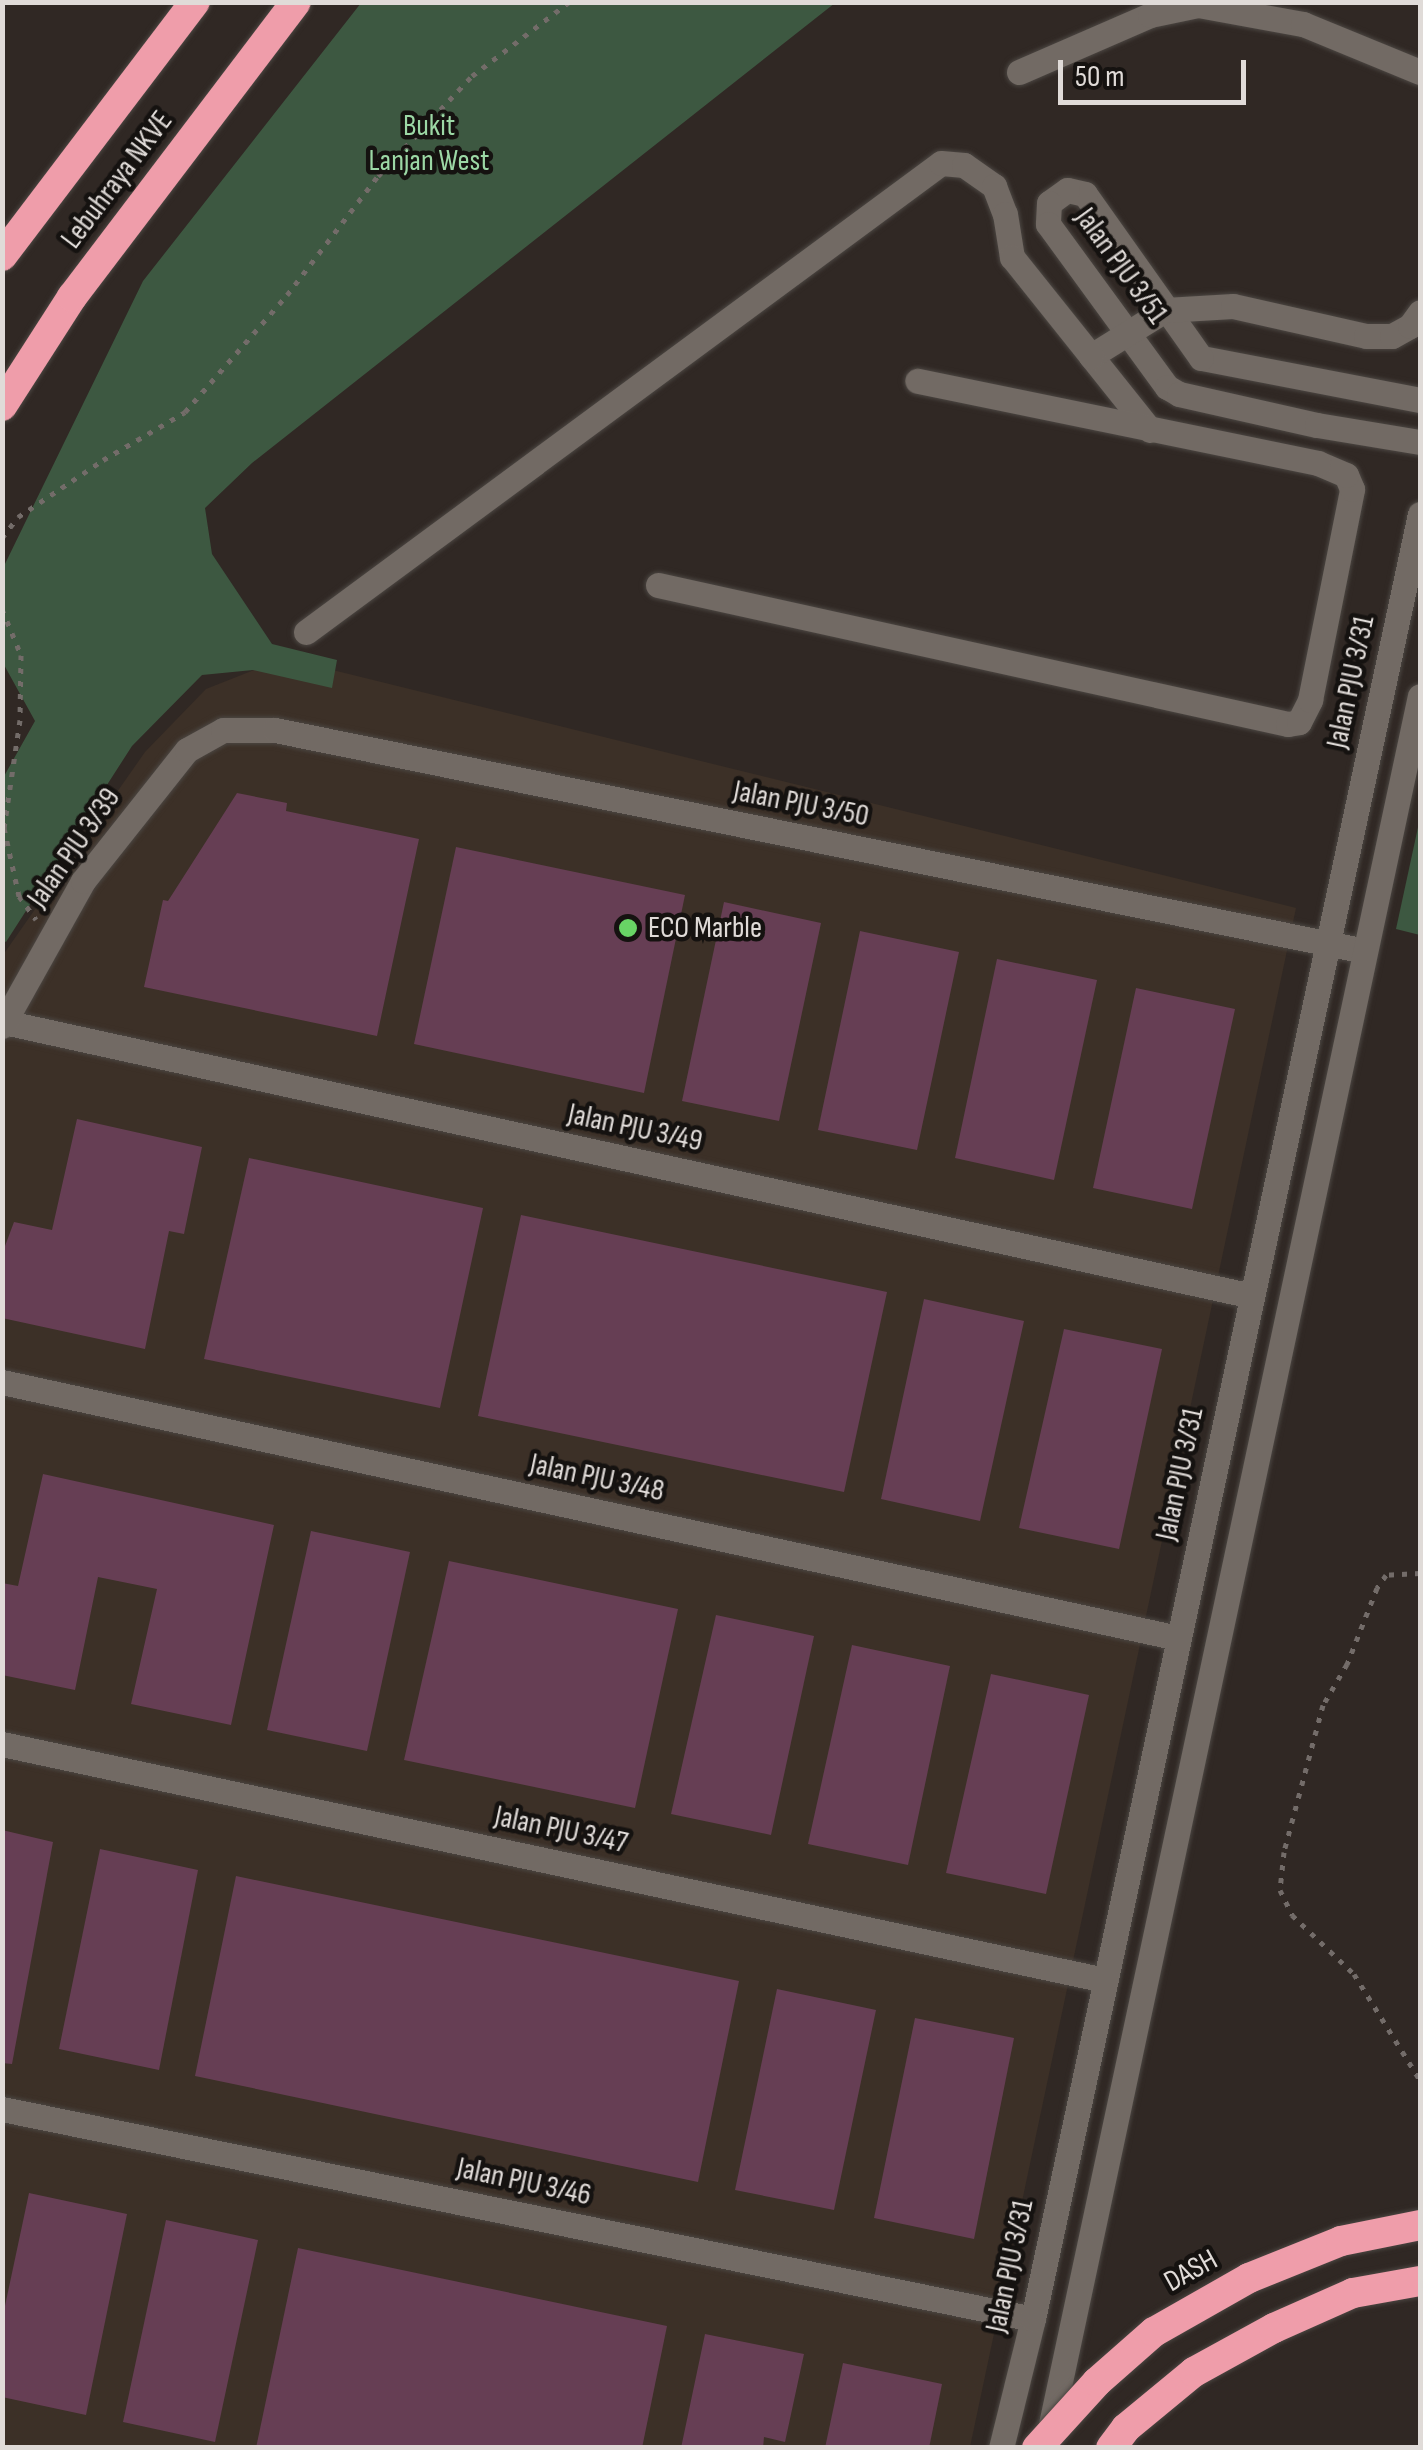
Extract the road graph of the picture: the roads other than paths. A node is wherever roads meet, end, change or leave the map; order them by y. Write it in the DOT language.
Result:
graph roads {
  1 [pos="195,2"];
  2 [pos="296,2"];
  3 [pos="1019,72"];
  4 [pos="1420,72"];
  5 [pos="2,256"];
  6 [pos="1165,310"];
  7 [pos="1420,312"];
  8 [pos="1128,332"];
  9 [pos="1091,356"];
  10 [pos="918,381"];
  11 [pos="1420,400"];
  12 [pos="2,406"];
  13 [pos="1150,430"];
  14 [pos="1420,442"];
  15 [pos="1420,514"];
  16 [pos="658,585"];
  17 [pos="306,632"];
  18 [pos="1420,696"];
  19 [pos="223,730"];
  20 [pos="1328,943"];
  21 [pos="1365,951"];
  22 [pos="3,1024"];
  23 [pos="1252,1296"];
  24 [pos="2,1382"];
  25 [pos="1178,1638"];
  26 [pos="2,1744"];
  27 [pos="1105,1980"];
  28 [pos="2,2109"];
  29 [pos="1420,2225"];
  30 [pos="1420,2281"];
  31 [pos="1033,2318"];
  32 [pos="1000,2448"];
  33 [pos="1037,2448"];
  34 [pos="1046,2448"];
  35 [pos="1111,2448"];
  1 -- 5 [label="highway, Lebuhraya NKVE"];
  2 -- 12 [label="highway, Lebuhraya NKVE"];
  3 -- 4 [label="street"];
  6 -- 7 [label="street"];
  6 -- 8 [label="street"];
  6 -- 8 [label="street, Jalan PJU 3/51"];
  6 -- 11 [label="street, Jalan PJU 3/51"];
  8 -- 9 [label="street"];
  8 -- 14 [label="street, Jalan PJU 3/51"];
  9 -- 13 [label="street"];
  9 -- 17 [label="street"];
  10 -- 13 [label="street"];
  13 -- 16 [label="street"];
  15 -- 20 [label="street, Jalan PJU 3/31"];
  18 -- 21 [label="street"];
  19 -- 20 [label="street, Jalan PJU 3/50"];
  19 -- 22 [label="street, Jalan PJU 3/39"];
  20 -- 21 [label="street, Jalan PJU 3/50"];
  20 -- 23 [label="street, Jalan PJU 3/31"];
  21 -- 34 [label="street"];
  22 -- 23 [label="street, Jalan PJU 3/49"];
  23 -- 25 [label="street, Jalan PJU 3/31"];
  24 -- 25 [label="street, Jalan PJU 3/48"];
  25 -- 27 [label="street, Jalan PJU 3/31"];
  26 -- 27 [label="street, Jalan PJU 3/47"];
  27 -- 31 [label="street, Jalan PJU 3/31"];
  28 -- 31 [label="street, Jalan PJU 3/46"];
  29 -- 33 [label="highway, DASH, bridge"];
  30 -- 35 [label="highway"];
  31 -- 32 [label="street, Jalan PJU 3/31"];
}
